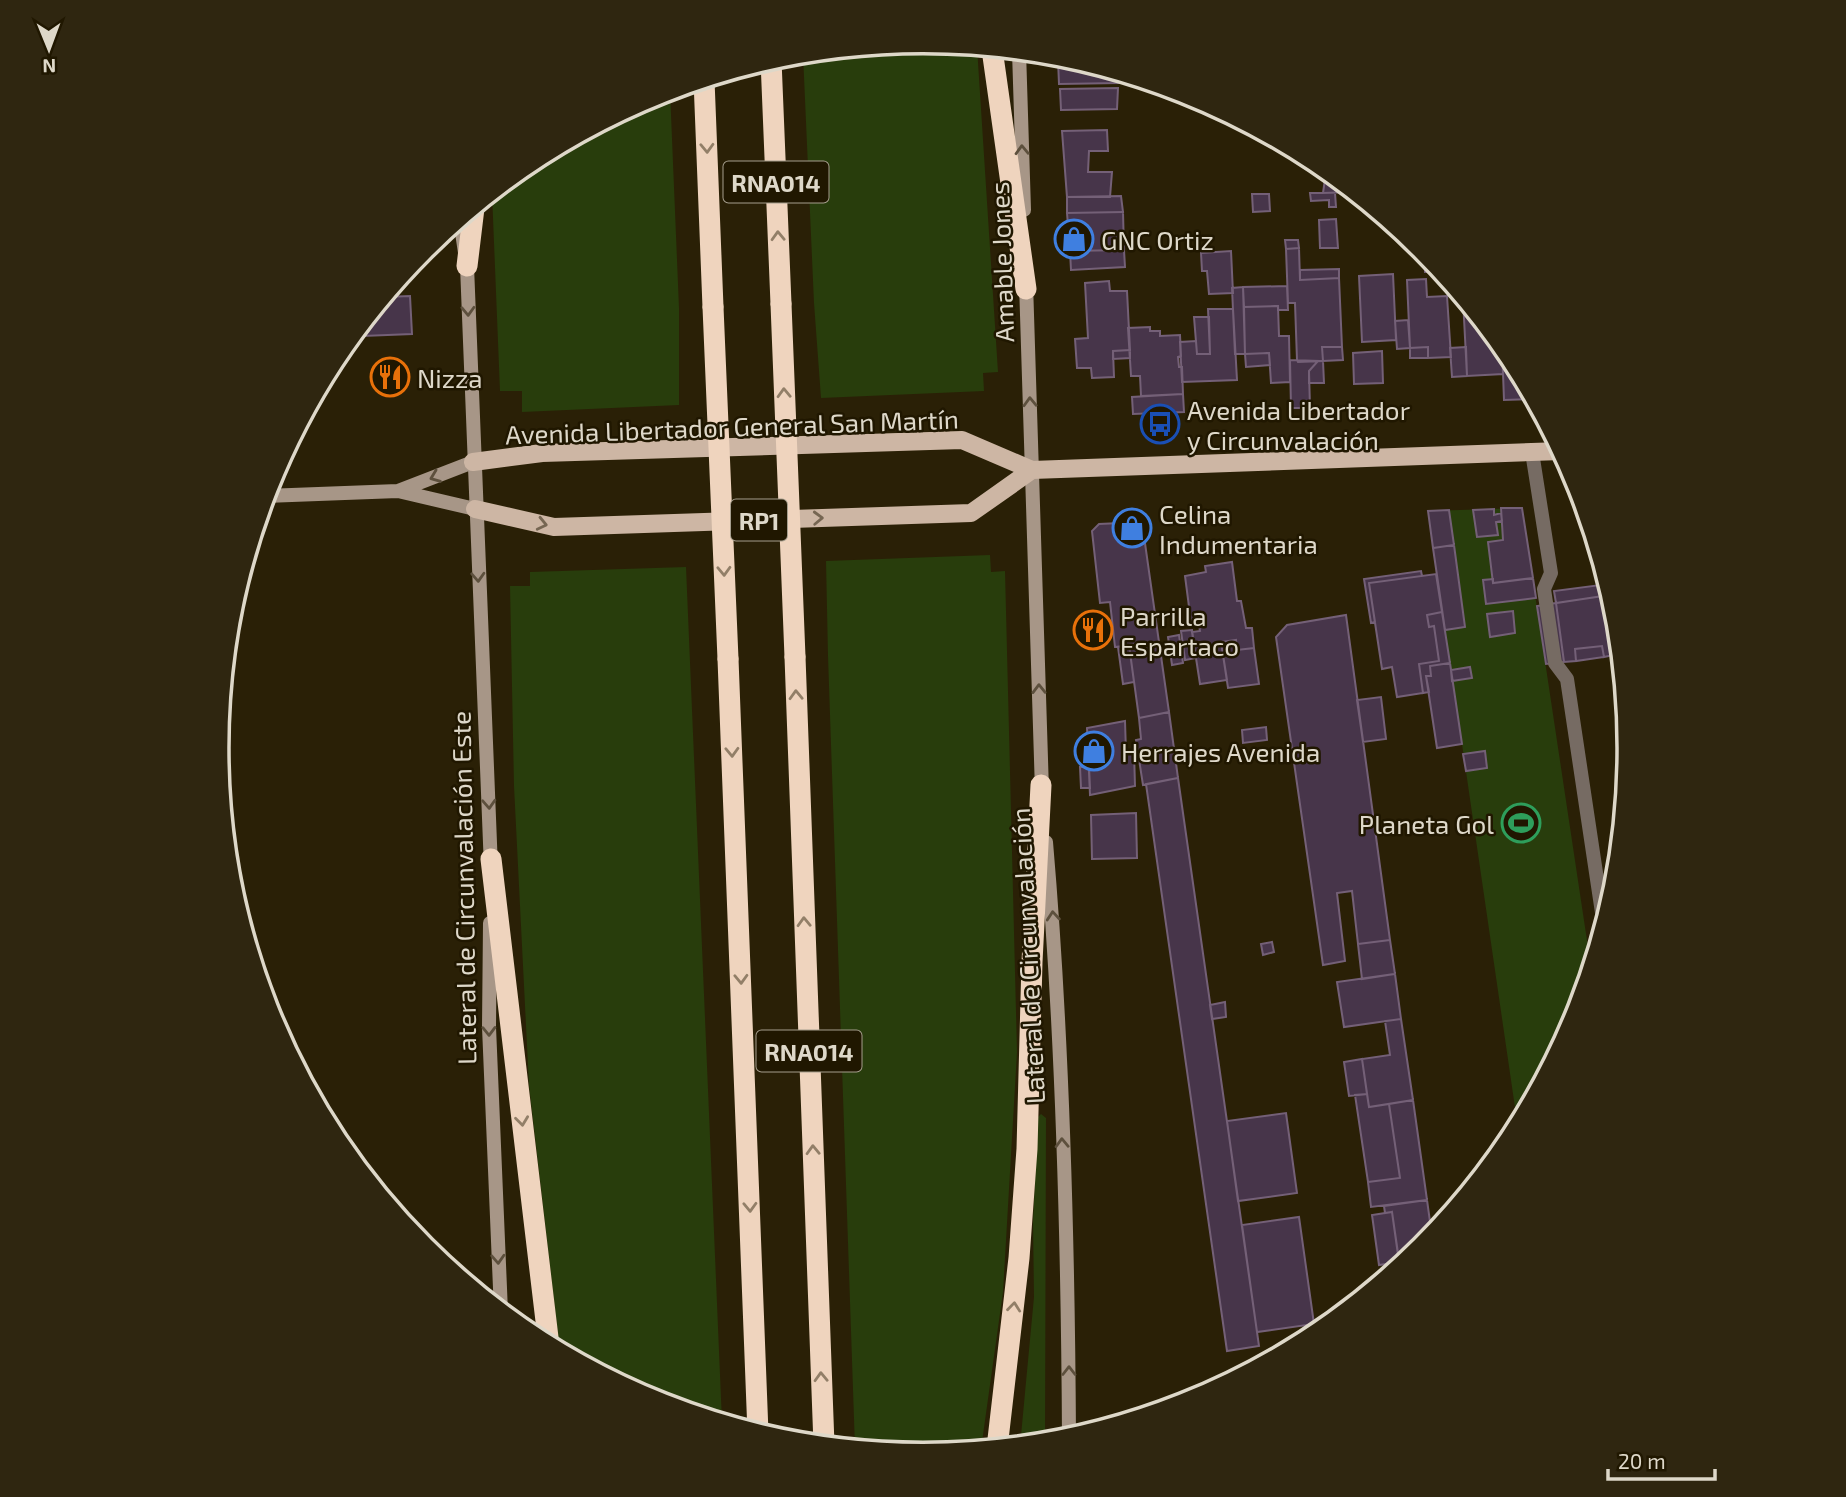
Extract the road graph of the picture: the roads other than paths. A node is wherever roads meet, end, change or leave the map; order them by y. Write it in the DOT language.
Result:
graph roads {
  1 [pos="993,58"];
  2 [pos="1018,61"];
  3 [pos="771,72"];
  4 [pos="704,90"];
  5 [pos="472,221"];
  6 [pos="462,230"];
  7 [pos="467,266"];
  8 [pos="1026,289"];
  9 [pos="1550,451"];
  10 [pos="1532,452"];
  11 [pos="473,463"];
  12 [pos="1032,470"];
  13 [pos="398,491"];
  14 [pos="277,496"];
  15 [pos="475,509"];
  16 [pos="1041,785"];
  17 [pos="491,859"];
  18 [pos="1600,901"];
  19 [pos="500,1299"];
  20 [pos="547,1332"];
  21 [pos="758,1422"];
  22 [pos="1069,1427"];
  23 [pos="824,1435"];
  24 [pos="998,1438"];
  1 -- 8 [label="highway"];
  8 -- 2 [label="street, Amable Jones, one-way"];
  23 -- 3 [label="highway, RNA014, one-way, bridge"];
  4 -- 21 [label="highway, RNA014, one-way, bridge"];
  5 -- 7 [label="highway"];
  6 -- 7 [label="street, Lateral de Circunvalación Este"];
  7 -- 11 [label="street, Lateral de Circunvalación Este, one-way"];
  12 -- 8 [label="street, Amable Jones, one-way"];
  9 -- 10 [label="main road, Avenida Libertador General San Martín"];
  10 -- 12 [label="main road, Avenida Libertador General San Martín"];
  10 -- 18 [label="street"];
  11 -- 12 [label="main road, Avenida Libertador General San Martín / RP1"];
  11 -- 13 [label="street, Avenida Libertador General San Martín / RP1, one-way"];
  11 -- 15 [label="street, Lateral de Circunvalación Este"];
  15 -- 12 [label="main road, RP1, one-way"];
  16 -- 12 [label="street, Lateral de Circunvalación, one-way"];
  13 -- 14 [label="street, Avenida Libertador General San Martín / RP1"];
  13 -- 15 [label="street, RP1"];
  15 -- 17 [label="street, Lateral de Circunvalación Este, one-way"];
  22 -- 16 [label="street, Lateral de Circunvalación, one-way"];
  24 -- 16 [label="highway, one-way"];
  17 -- 19 [label="street, Lateral de Circunvalación Este, one-way"];
  17 -- 20 [label="highway, one-way"];
}
